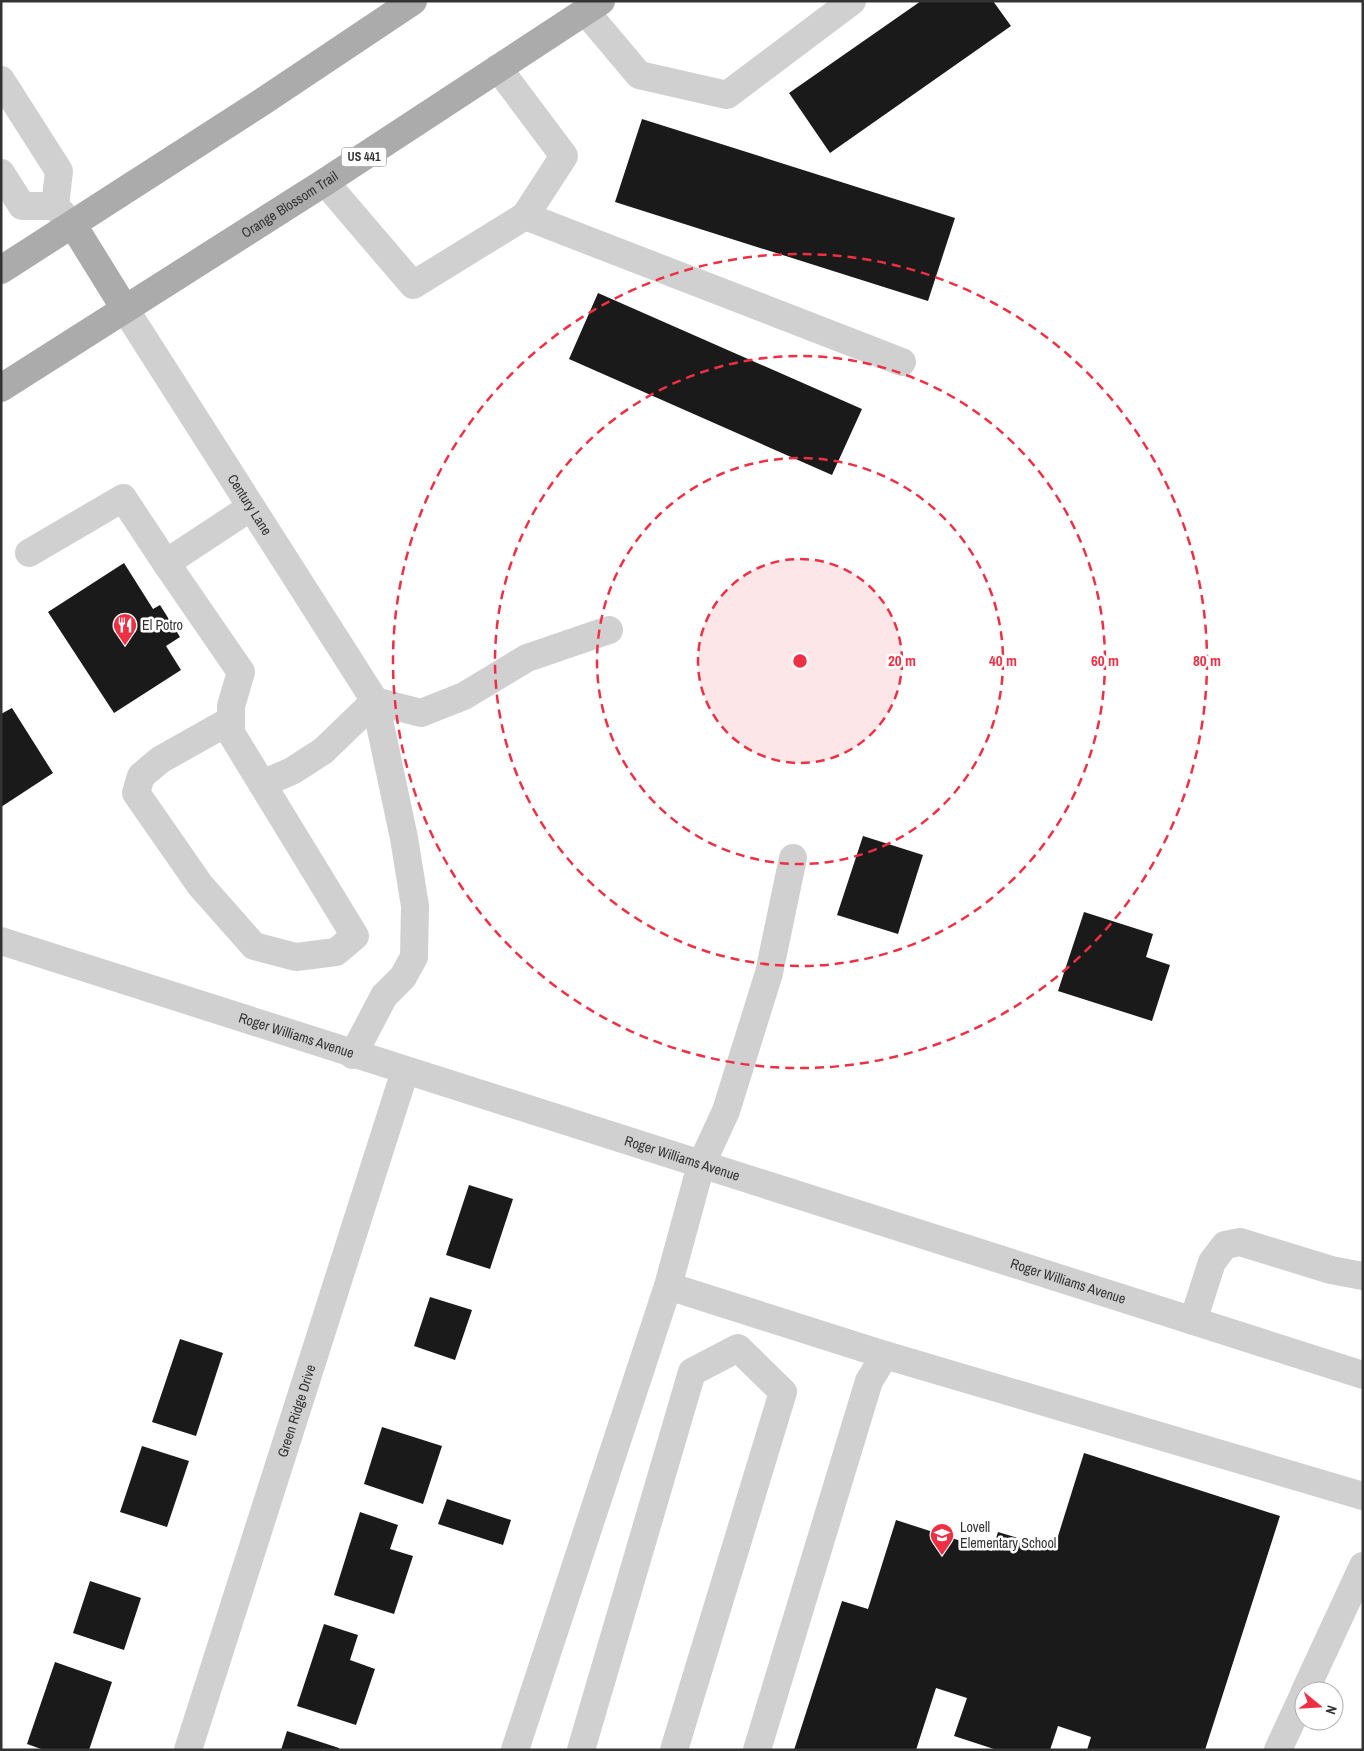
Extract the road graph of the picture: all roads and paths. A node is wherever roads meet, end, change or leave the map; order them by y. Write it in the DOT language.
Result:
graph roads {
  1 [pos="413,1"];
  2 [pos="852,1"];
  3 [pos="593,6"];
  4 [pos="498,68"];
  5 [pos="1,80"];
  6 [pos="1,173"];
  7 [pos="325,182"];
  8 [pos="64,215"];
  9 [pos="525,216"];
  10 [pos="1,270"];
  11 [pos="125,309"];
  12 [pos="902,362"];
  13 [pos="1,388"];
  14 [pos="251,507"];
  15 [pos="29,553"];
  16 [pos="166,563"];
  17 [pos="609,630"];
  18 [pos="375,700"];
  19 [pos="231,720"];
  20 [pos="262,784"];
  21 [pos="793,858"];
  22 [pos="1,941"];
  23 [pos="353,1055"];
  24 [pos="405,1071"];
  25 [pos="701,1165"];
  26 [pos="1363,1276"];
  27 [pos="668,1286"];
  28 [pos="1193,1321"];
  29 [pos="886,1355"];
  30 [pos="1363,1375"];
  31 [pos="1363,1496"];
  32 [pos="1363,1566"];
  33 [pos="1310,1681"];
  34 [pos="1294,1716"];
  35 [pos="188,1750"];
  36 [pos="515,1750"];
  37 [pos="580,1750"];
  38 [pos="674,1750"];
  39 [pos="757,1750"];
  40 [pos="1278,1750"];
  1 -- 8 [label="main road"];
  2 -- 3 [label="street"];
  3 -- 4 [label="main road, Orange Blossom Trail / US 441"];
  4 -- 7 [label="main road, Orange Blossom Trail / US 441"];
  4 -- 9 [label="street"];
  5 -- 8 [label="street"];
  6 -- 8 [label="street"];
  7 -- 9 [label="street"];
  7 -- 11 [label="main road, Orange Blossom Trail / US 441"];
  8 -- 10 [label="main road"];
  8 -- 11 [label="main road"];
  9 -- 12 [label="street"];
  11 -- 13 [label="main road, Orange Blossom Trail / US 441"];
  11 -- 14 [label="street, Century Lane"];
  14 -- 16 [label="street"];
  14 -- 18 [label="street, Century Lane"];
  15 -- 16 [label="street"];
  16 -- 19 [label="street"];
  17 -- 18 [label="street"];
  18 -- 20 [label="street"];
  18 -- 23 [label="street"];
  19 -- 20 [label="street"];
  19 -- 20 [label="street"];
  21 -- 25 [label="street"];
  22 -- 23 [label="street, Roger Williams Avenue"];
  23 -- 24 [label="street, Roger Williams Avenue"];
  24 -- 25 [label="street, Roger Williams Avenue"];
  24 -- 35 [label="street, Green Ridge Drive"];
  25 -- 27 [label="street"];
  25 -- 28 [label="street, Roger Williams Avenue"];
  26 -- 28 [label="street"];
  27 -- 29 [label="street"];
  27 -- 36 [label="street"];
  28 -- 30 [label="street, Roger Williams Avenue"];
  29 -- 31 [label="street"];
  29 -- 39 [label="street"];
  32 -- 33 [label="street"];
  34 -- 40 [label="street"];
  37 -- 38 [label="street"];
}
